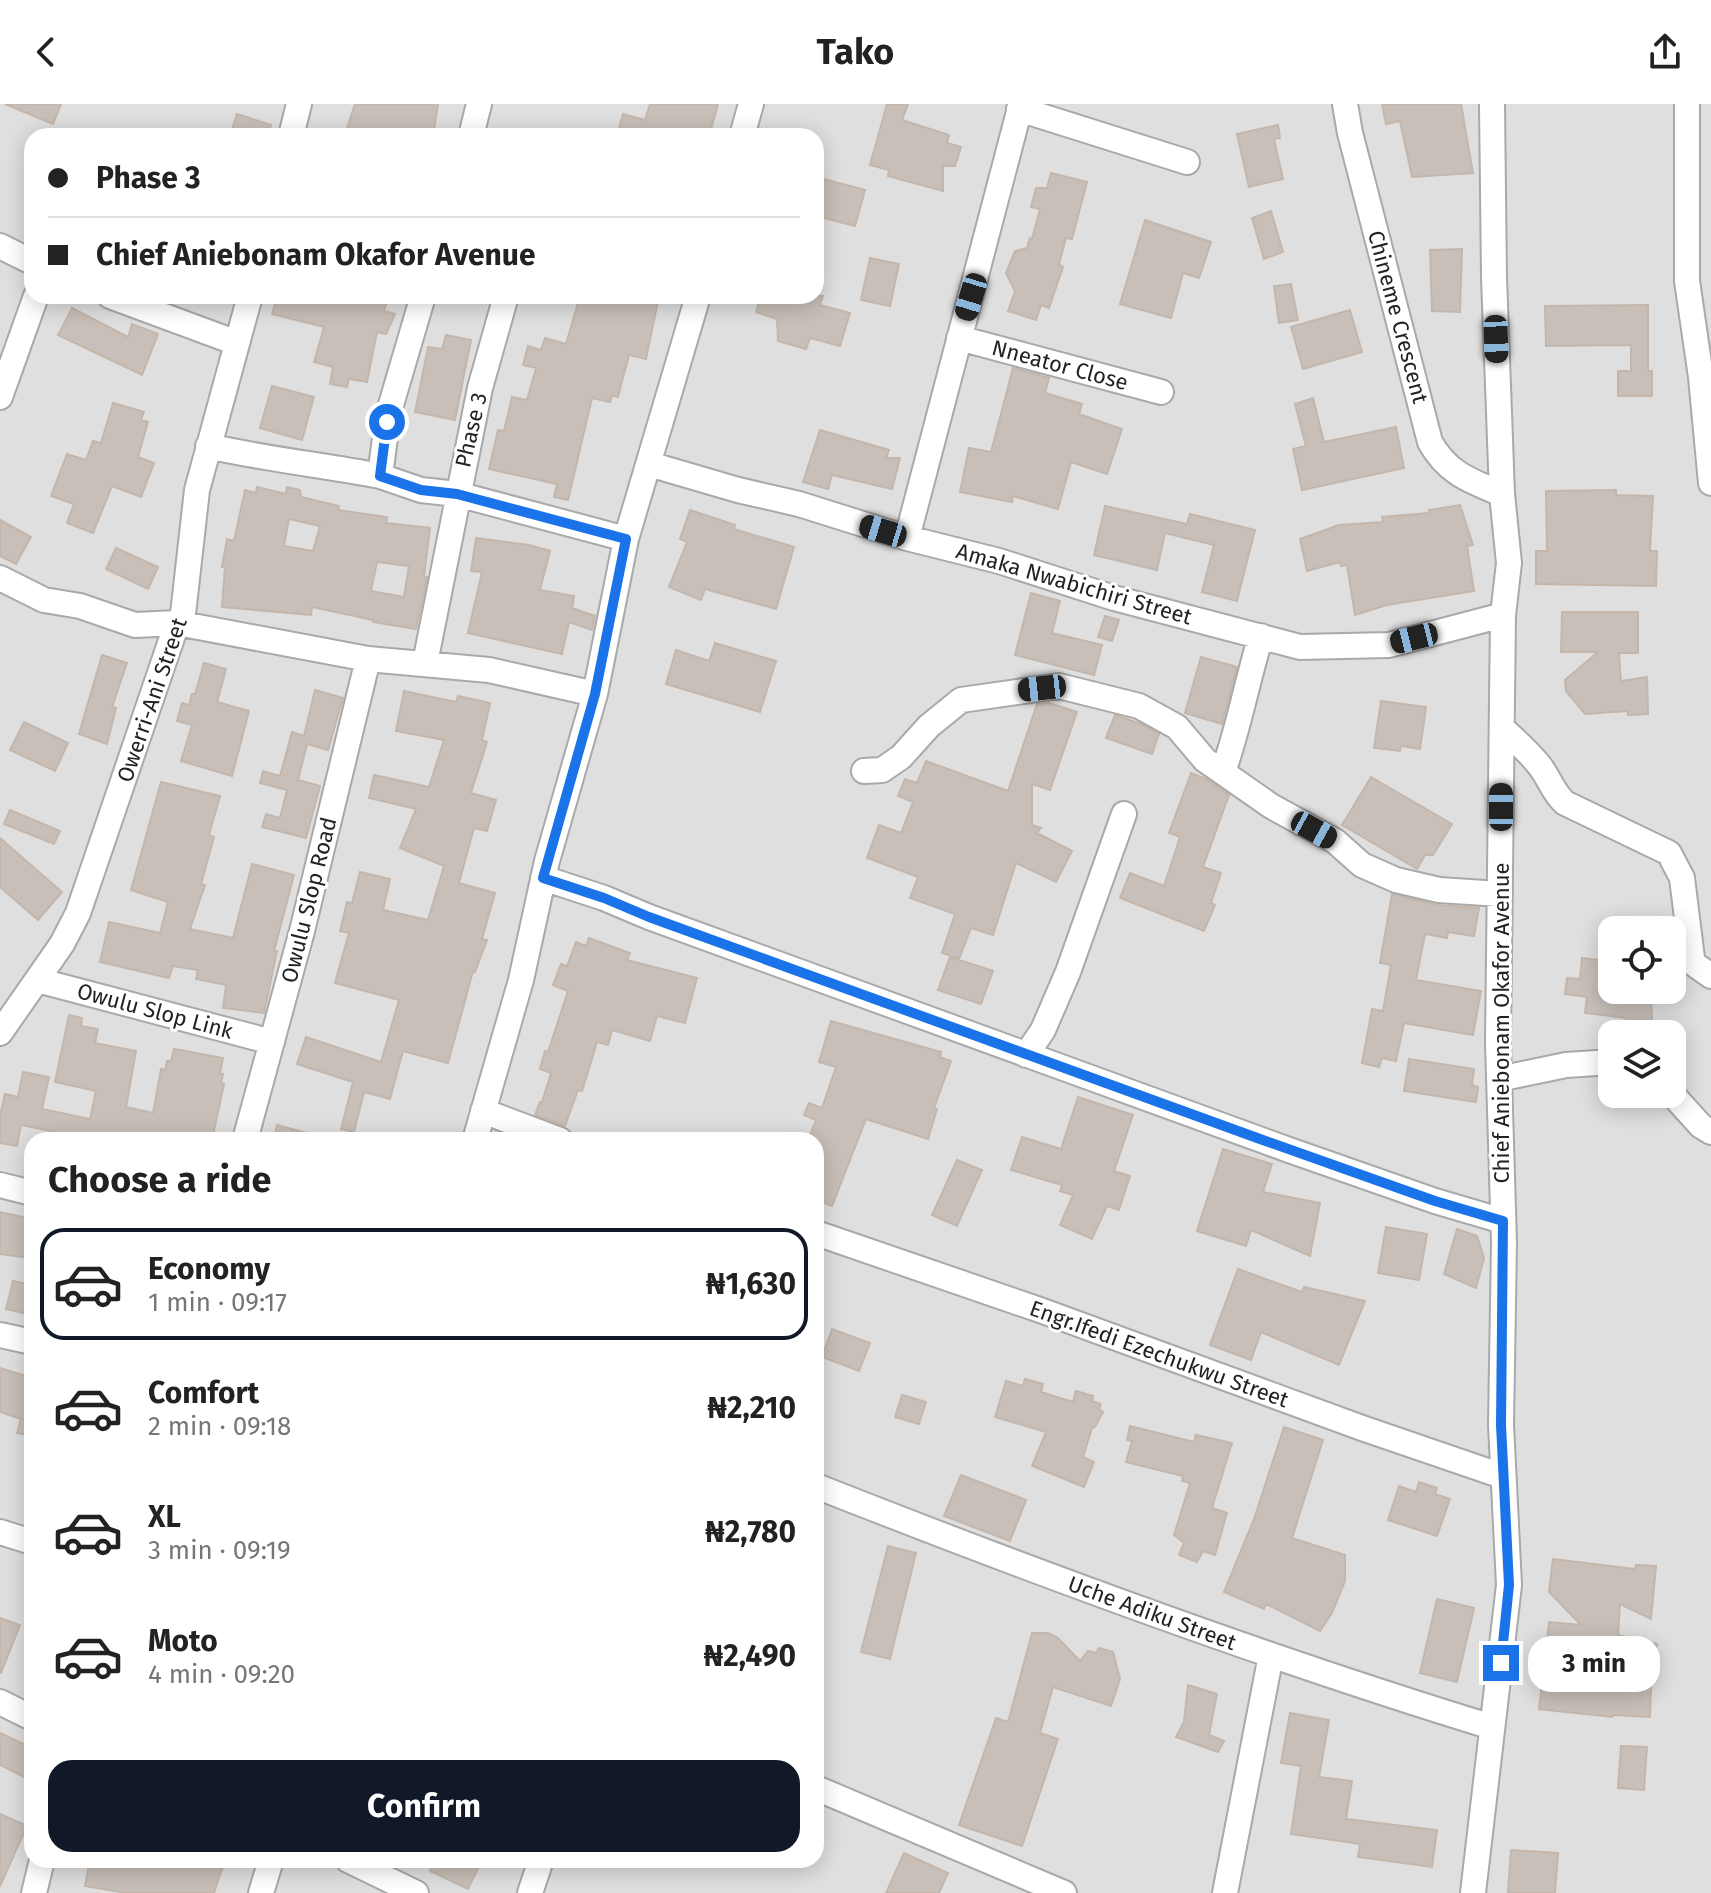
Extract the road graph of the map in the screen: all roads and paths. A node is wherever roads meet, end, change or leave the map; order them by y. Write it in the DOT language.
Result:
graph roads {
  1 [pos="299,104"];
  2 [pos="479,104"];
  3 [pos="751,104"];
  4 [pos="1345,104"];
  5 [pos="1492,104"];
  6 [pos="1687,104"];
  7 [pos="1020,107"];
  8 [pos="293,128"];
  9 [pos="474,128"];
  10 [pos="744,128"];
  11 [pos="1187,162"];
  12 [pos="0,246"];
  13 [pos="24,258"];
  14 [pos="33,304"];
  15 [pos="132,304"];
  16 [pos="248,304"];
  17 [pos="421,304"];
  18 [pos="504,304"];
  19 [pos="695,304"];
  20 [pos="959,338"];
  21 [pos="237,343"];
  22 [pos="1161,392"];
  23 [pos="0,397"];
  24 [pos="208,446"];
  25 [pos="649,464"];
  26 [pos="380,476"];
  27 [pos="1711,483"];
  28 [pos="457,494"];
  29 [pos="1502,494"];
  30 [pos="907,538"];
  31 [pos="626,539"];
  32 [pos="0,578"];
  33 [pos="1503,615"];
  34 [pos="177,623"];
  35 [pos="1261,636"];
  36 [pos="368,659"];
  37 [pos="425,663"];
  38 [pos="595,694"];
  39 [pos="1502,728"];
  40 [pos="864,771"];
  41 [pos="1223,772"];
  42 [pos="1124,814"];
  43 [pos="543,878"];
  44 [pos="1500,894"];
  45 [pos="1711,976"];
  46 [pos="37,980"];
  47 [pos="0,1033"];
  48 [pos="272,1042"];
  49 [pos="1026,1055"];
  50 [pos="1598,1063"];
  51 [pos="1499,1079"];
  52 [pos="1685,1108"];
  53 [pos="483,1111"];
  54 [pos="247,1132"];
  55 [pos="477,1132"];
  56 [pos="539,1132"];
  57 [pos="1711,1132"];
  58 [pos="0,1185"];
  59 [pos="24,1191"];
  60 [pos="1503,1221"];
  61 [pos="824,1236"];
  62 [pos="0,1335"];
  63 [pos="24,1340"];
  64 [pos="1502,1476"];
  65 [pos="824,1489"];
  66 [pos="0,1532"];
  67 [pos="24,1540"];
  68 [pos="1271,1655"];
  69 [pos="0,1702"];
  70 [pos="24,1714"];
  71 [pos="1492,1727"];
  72 [pos="824,1791"];
  73 [pos="40,1868"];
  74 [pos="269,1868"];
  75 [pos="364,1868"];
  76 [pos="538,1868"];
  77 [pos="34,1893"];
  78 [pos="261,1893"];
  79 [pos="416,1893"];
  80 [pos="530,1893"];
  81 [pos="1064,1893"];
  82 [pos="1225,1893"];
  83 [pos="1473,1893"];
  1 -- 8 [label="street"];
  2 -- 9 [label="street"];
  3 -- 10 [label="street"];
  4 -- 29 [label="street, Chineme Crescent"];
  5 -- 29 [label="street, Chief Aniebonam Okafor Avenue"];
  6 -- 27 [label="street"];
  7 -- 11 [label="street"];
  7 -- 20 [label="street"];
  12 -- 13 [label="street"];
  14 -- 23 [label="street"];
  15 -- 21 [label="street"];
  16 -- 21 [label="street, Owerri-Ani Street"];
  17 -- 26 [label="street"];
  18 -- 28 [label="street, Phase 3"];
  19 -- 25 [label="street"];
  20 -- 22 [label="street, Nneator Close"];
  20 -- 30 [label="street"];
  21 -- 24 [label="street, Owerri-Ani Street"];
  24 -- 26 [label="street, Phase 3"];
  24 -- 34 [label="street, Owerri-Ani Street"];
  25 -- 30 [label="street, Amaka Nwabichiri Street"];
  25 -- 31 [label="street"];
  26 -- 28 [label="street, Phase 3"];
  28 -- 31 [label="street"];
  28 -- 37 [label="street"];
  29 -- 33 [label="street, Chief Aniebonam Okafor Avenue"];
  30 -- 35 [label="street, Amaka Nwabichiri Street"];
  31 -- 38 [label="street"];
  32 -- 34 [label="street"];
  33 -- 35 [label="street, Amaka Nwabichiri Street"];
  33 -- 39 [label="street, Chief Aniebonam Okafor Avenue"];
  34 -- 36 [label="street"];
  34 -- 46 [label="street, Owerri-Ani Street"];
  35 -- 41 [label="street"];
  36 -- 37 [label="street"];
  36 -- 48 [label="street, Owulu Slop Road"];
  37 -- 38 [label="street"];
  38 -- 43 [label="street"];
  39 -- 44 [label="street, Chief Aniebonam Okafor Avenue"];
  39 -- 45 [label="street"];
  40 -- 41 [label="street"];
  41 -- 44 [label="street"];
  42 -- 49 [label="street"];
  43 -- 49 [label="street"];
  43 -- 53 [label="street"];
  44 -- 51 [label="street, Chief Aniebonam Okafor Avenue"];
  46 -- 47 [label="street, Owerri-Ani Street"];
  46 -- 48 [label="street, Owulu Slop Link"];
  48 -- 54 [label="street, Owulu Slop Road"];
  49 -- 60 [label="street"];
  50 -- 51 [label="street"];
  51 -- 60 [label="street, Chief Aniebonam Okafor Avenue"];
  52 -- 57 [label="street"];
  53 -- 55 [label="street"];
  53 -- 56 [label="street"];
  58 -- 59 [label="street"];
  60 -- 64 [label="street, Chief Aniebonam Okafor Avenue"];
  61 -- 64 [label="street, Engr.Ifedi Ezechukwu Street"];
  62 -- 63 [label="street"];
  64 -- 71 [label="street, Chief Aniebonam Okafor Avenue"];
  65 -- 68 [label="street, Uche Adiku Street"];
  66 -- 67 [label="street"];
  68 -- 71 [label="street, Uche Adiku Street"];
  68 -- 82 [label="street"];
  69 -- 70 [label="street"];
  71 -- 83 [label="street, Chief Aniebonam Okafor Avenue"];
  72 -- 81 [label="street"];
  73 -- 77 [label="street"];
  74 -- 78 [label="street"];
  75 -- 79 [label="street"];
  76 -- 80 [label="street"];
}
